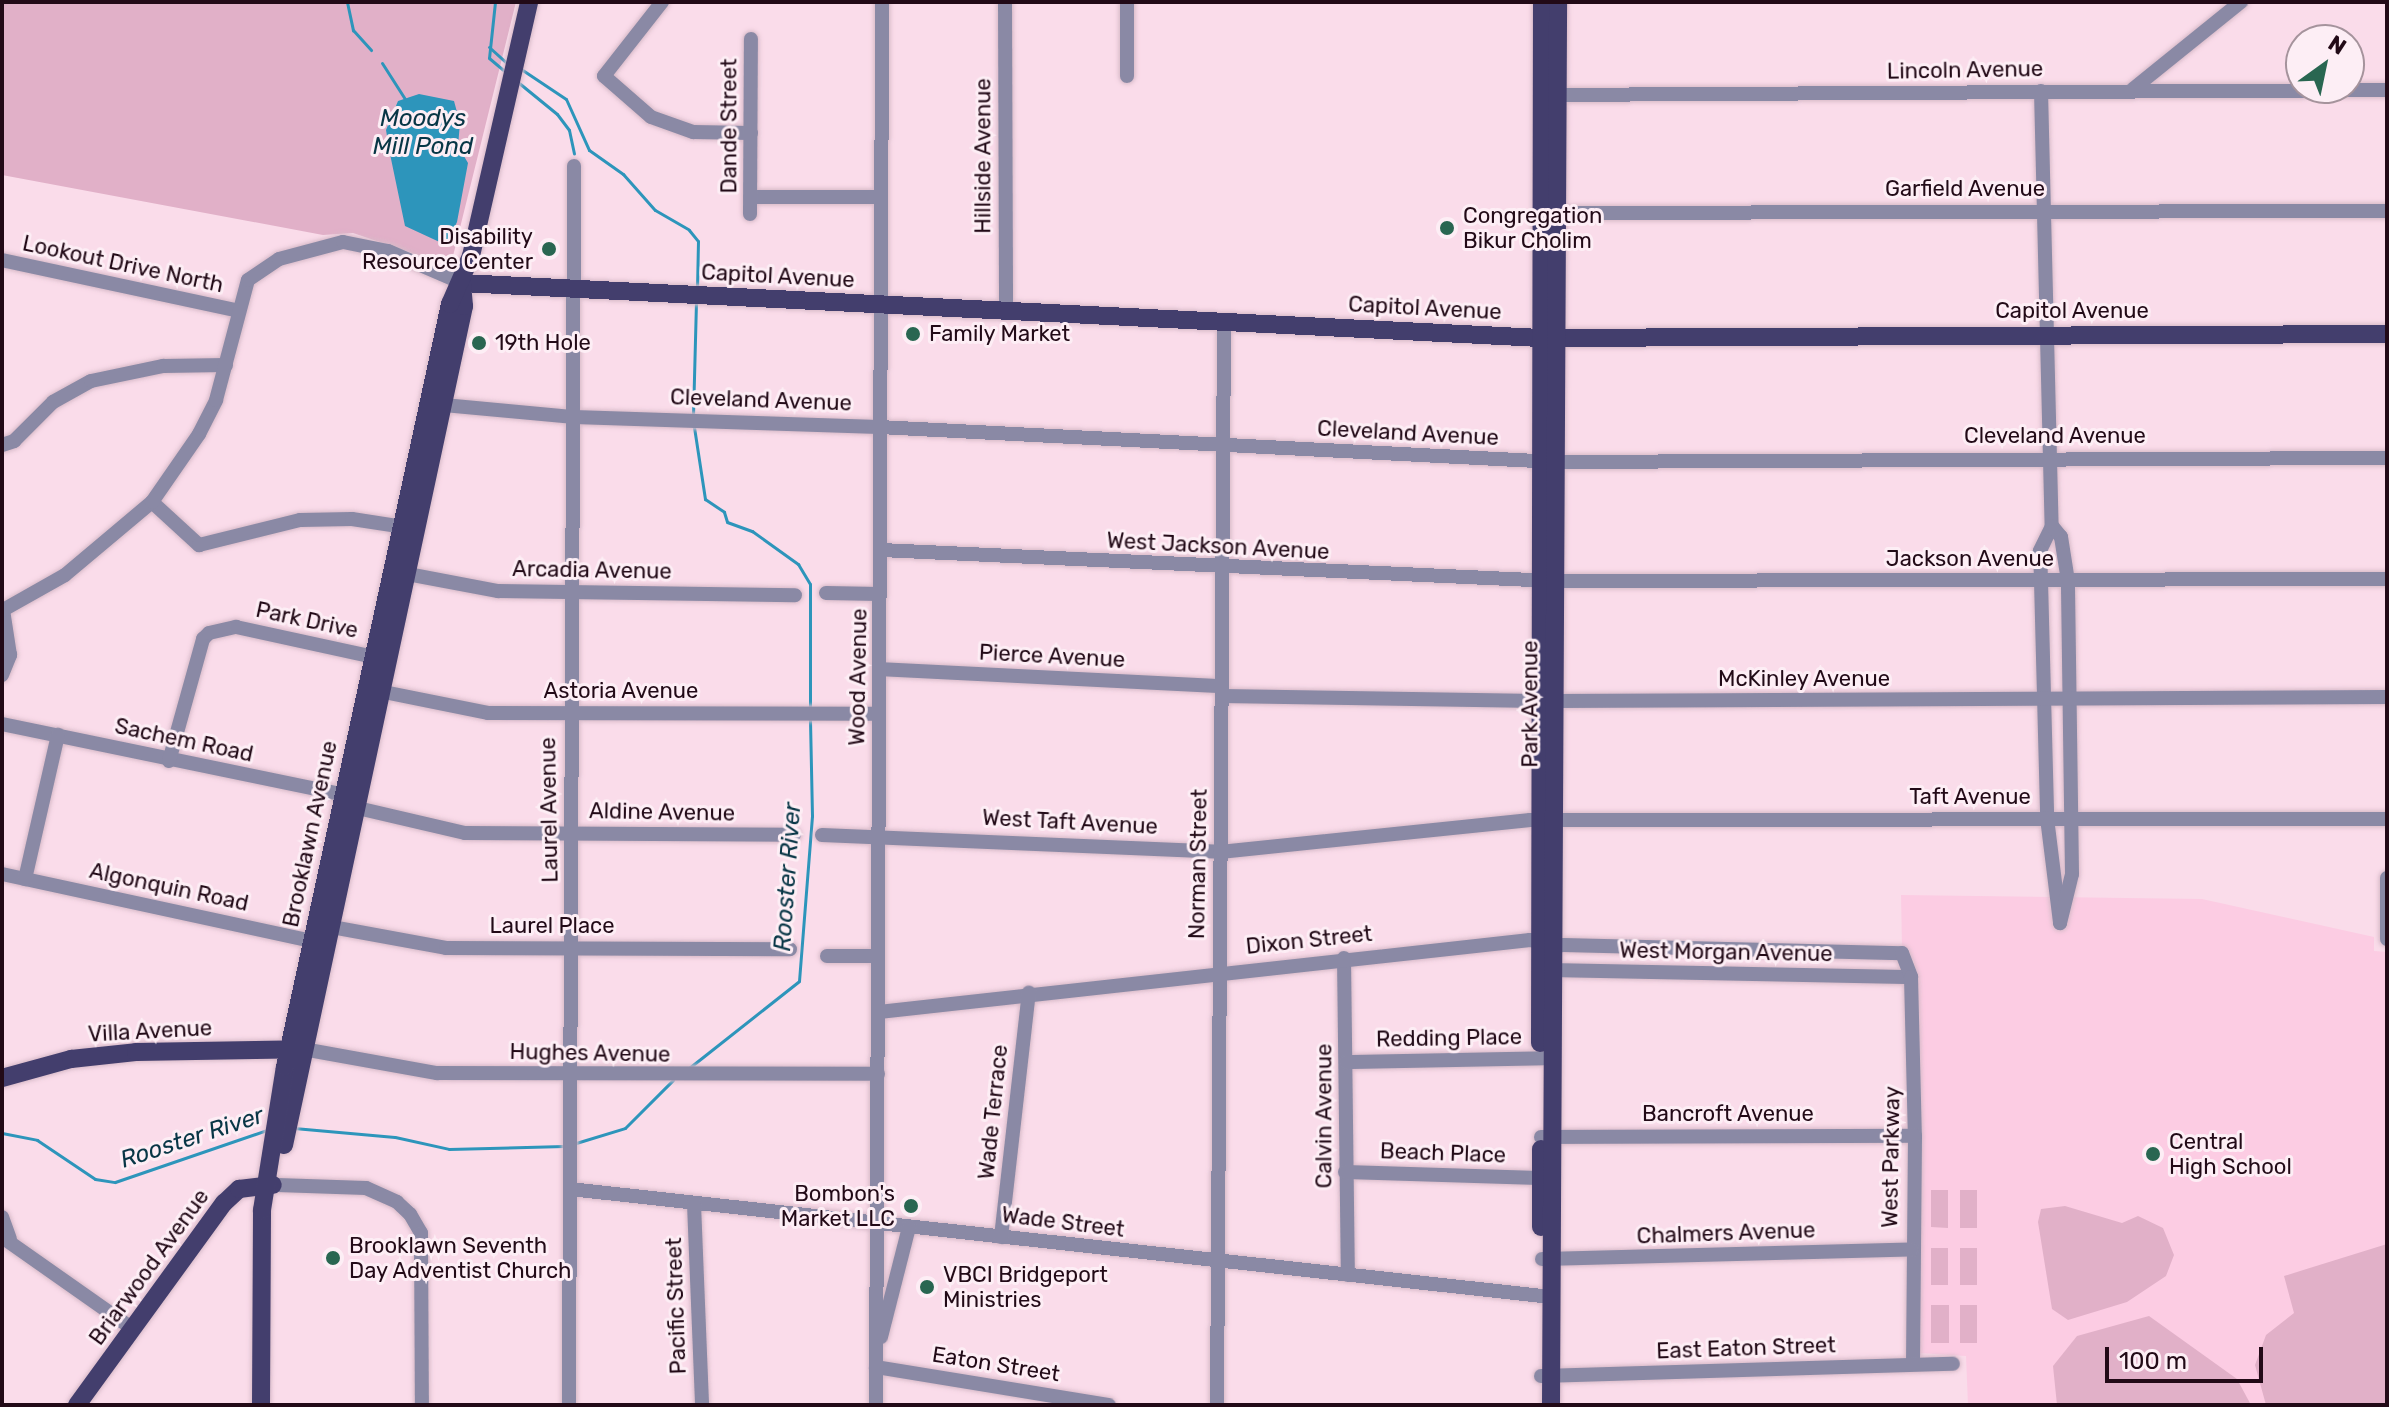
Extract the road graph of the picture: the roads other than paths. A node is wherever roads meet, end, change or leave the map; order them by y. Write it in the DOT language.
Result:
graph roads {
  1 [pos="529,2"];
  2 [pos="662,2"];
  3 [pos="882,2"];
  4 [pos="1005,2"];
  5 [pos="1127,2"];
  6 [pos="1542,2"];
  7 [pos="1558,2"];
  8 [pos="2237,4"];
  9 [pos="751,39"];
  10 [pos="1127,76"];
  11 [pos="2133,89"];
  12 [pos="2387,90"];
  13 [pos="2041,91"];
  14 [pos="1550,95"];
  15 [pos="751,133"];
  16 [pos="574,166"];
  17 [pos="751,197"];
  18 [pos="880,197"];
  19 [pos="2045,211"];
  20 [pos="2387,211"];
  21 [pos="1550,213"];
  22 [pos="750,214"];
  23 [pos="2,260"];
  24 [pos="462,283"];
  25 [pos="574,291"];
  26 [pos="881,305"];
  27 [pos="1006,309"];
  28 [pos="236,310"];
  29 [pos="1224,323"];
  30 [pos="2387,334"];
  31 [pos="2049,335"];
  32 [pos="1550,338"];
  33 [pos="226,365"];
  34 [pos="436,404"];
  35 [pos="574,417"];
  36 [pos="879,427"];
  37 [pos="2,445"];
  38 [pos="1221,446"];
  39 [pos="2051,457"];
  40 [pos="2387,458"];
  41 [pos="1548,461"];
  42 [pos="152,502"];
  43 [pos="2052,526"];
  44 [pos="410,528"];
  45 [pos="881,550"];
  46 [pos="1221,569"];
  47 [pos="398,572"];
  48 [pos="2387,579"];
  49 [pos="1547,581"];
  50 [pos="2041,581"];
  51 [pos="2068,581"];
  52 [pos="573,591"];
  53 [pos="826,593"];
  54 [pos="880,594"];
  55 [pos="795,595"];
  56 [pos="380,658"];
  57 [pos="880,669"];
  58 [pos="2,675"];
  59 [pos="373,690"];
  60 [pos="1222,691"];
  61 [pos="2387,697"];
  62 [pos="1547,701"];
  63 [pos="2043,701"];
  64 [pos="2070,701"];
  65 [pos="570,712"];
  66 [pos="879,714"];
  67 [pos="2,724"];
  68 [pos="58,735"];
  69 [pos="169,761"];
  70 [pos="349,801"];
  71 [pos="2047,818"];
  72 [pos="2387,819"];
  73 [pos="1547,820"];
  74 [pos="2071,820"];
  75 [pos="574,833"];
  76 [pos="879,834"];
  77 [pos="794,835"];
  78 [pos="822,835"];
  79 [pos="1220,852"];
  80 [pos="2,874"];
  81 [pos="2387,878"];
  82 [pos="25,879"];
  83 [pos="321,933"];
  84 [pos="2386,939"];
  85 [pos="1546,942"];
  86 [pos="571,948"];
  87 [pos="790,949"];
  88 [pos="1902,953"];
  89 [pos="827,956"];
  90 [pos="878,956"];
  91 [pos="1344,958"];
  92 [pos="1547,970"];
  93 [pos="1219,971"];
  94 [pos="1911,977"];
  95 [pos="1029,993"];
  96 [pos="879,1012"];
  97 [pos="296,1050"];
  98 [pos="1546,1058"];
  99 [pos="1346,1062"];
  100 [pos="573,1074"];
  101 [pos="878,1074"];
  102 [pos="2,1078"];
  103 [pos="1547,1136"];
  104 [pos="1915,1136"];
  105 [pos="1345,1172"];
  106 [pos="1540,1178"];
  107 [pos="271,1185"];
  108 [pos="570,1189"];
  109 [pos="694,1204"];
  110 [pos="2,1217"];
  111 [pos="876,1223"];
  112 [pos="909,1227"];
  113 [pos="1001,1237"];
  114 [pos="6,1238"];
  115 [pos="1912,1249"];
  116 [pos="1547,1260"];
  117 [pos="1219,1262"];
  118 [pos="1348,1275"];
  119 [pos="1546,1296"];
  120 [pos="133,1329"];
  121 [pos="876,1360"];
  122 [pos="1913,1364"];
  123 [pos="1953,1364"];
  124 [pos="1546,1376"];
  125 [pos="77,1405"];
  126 [pos="261,1405"];
  127 [pos="273,1405"];
  128 [pos="422,1405"];
  129 [pos="569,1405"];
  130 [pos="702,1405"];
  131 [pos="876,1405"];
  132 [pos="1109,1405"];
  133 [pos="1217,1405"];
  134 [pos="1541,1405"];
  135 [pos="1551,1405"];
  1 -- 24 [label="main road, Brooklawn Avenue"];
  2 -- 15 [label="street"];
  3 -- 18 [label="street, Wood Avenue"];
  4 -- 27 [label="street, Hillside Avenue"];
  5 -- 10 [label="street"];
  6 -- 14 [label="main road, Park Avenue"];
  7 -- 14 [label="main road, Park Avenue"];
  8 -- 11 [label="street"];
  9 -- 15 [label="street, Dande Street"];
  11 -- 12 [label="street, Lincoln Avenue"];
  11 -- 13 [label="street, Lincoln Avenue"];
  13 -- 14 [label="street, Lincoln Avenue"];
  13 -- 19 [label="street"];
  14 -- 21 [label="main road, Park Avenue"];
  15 -- 17 [label="street, Dande Street"];
  16 -- 25 [label="street, Laurel Avenue"];
  17 -- 18 [label="street"];
  17 -- 22 [label="street, Dande Street"];
  18 -- 26 [label="street, Wood Avenue"];
  19 -- 20 [label="street, Garfield Avenue"];
  19 -- 21 [label="street, Garfield Avenue"];
  19 -- 31 [label="street"];
  21 -- 32 [label="main road, Park Avenue"];
  23 -- 28 [label="street, Lookout Drive North"];
  24 -- 25 [label="main road, Capitol Avenue"];
  24 -- 28 [label="street"];
  24 -- 34 [label="main road, Brooklawn Avenue"];
  25 -- 26 [label="main road, Capitol Avenue"];
  25 -- 35 [label="street, Laurel Avenue"];
  26 -- 27 [label="main road, Capitol Avenue"];
  26 -- 36 [label="street, Wood Avenue"];
  27 -- 29 [label="main road, Capitol Avenue"];
  28 -- 33 [label="street"];
  29 -- 32 [label="main road, Capitol Avenue"];
  29 -- 38 [label="street, Norman Street"];
  30 -- 31 [label="main road, Capitol Avenue"];
  31 -- 32 [label="main road, Capitol Avenue"];
  31 -- 39 [label="street"];
  32 -- 41 [label="main road, Park Avenue"];
  33 -- 37 [label="street"];
  33 -- 42 [label="street"];
  34 -- 35 [label="street, Cleveland Avenue"];
  34 -- 44 [label="main road, Brooklawn Avenue"];
  35 -- 36 [label="street, Cleveland Avenue"];
  35 -- 52 [label="street, Laurel Avenue"];
  36 -- 38 [label="street, Cleveland Avenue"];
  36 -- 45 [label="street, Wood Avenue"];
  38 -- 41 [label="street, Cleveland Avenue"];
  38 -- 46 [label="street, Norman Street"];
  39 -- 40 [label="street, Cleveland Avenue"];
  39 -- 41 [label="street, Cleveland Avenue"];
  39 -- 43 [label="street"];
  41 -- 49 [label="main road, Park Avenue"];
  42 -- 44 [label="street"];
  42 -- 58 [label="street"];
  43 -- 50 [label="street"];
  43 -- 51 [label="street"];
  44 -- 47 [label="main road, Brooklawn Avenue"];
  45 -- 46 [label="street, West Jackson Avenue"];
  45 -- 54 [label="street, Wood Avenue"];
  46 -- 49 [label="street, West Jackson Avenue"];
  46 -- 60 [label="street, Norman Street"];
  47 -- 52 [label="street, Arcadia Avenue"];
  47 -- 56 [label="main road, Brooklawn Avenue"];
  48 -- 51 [label="street, Jackson Avenue"];
  49 -- 50 [label="street, Jackson Avenue"];
  49 -- 62 [label="main road, Park Avenue"];
  50 -- 51 [label="street, Jackson Avenue"];
  50 -- 63 [label="street"];
  51 -- 64 [label="street"];
  52 -- 55 [label="street, Arcadia Avenue"];
  52 -- 65 [label="street, Laurel Avenue"];
  53 -- 54 [label="street"];
  54 -- 57 [label="street, Wood Avenue"];
  56 -- 59 [label="main road, Brooklawn Avenue"];
  56 -- 69 [label="street, Park Drive"];
  57 -- 60 [label="street, Pierce Avenue"];
  57 -- 66 [label="street, Wood Avenue"];
  59 -- 65 [label="street, Astoria Avenue"];
  59 -- 70 [label="main road, Brooklawn Avenue"];
  60 -- 62 [label="street, McKinley Avenue"];
  60 -- 79 [label="street, Norman Street"];
  61 -- 64 [label="street, McKinley Avenue"];
  62 -- 63 [label="street, McKinley Avenue"];
  62 -- 73 [label="main road, Park Avenue"];
  63 -- 64 [label="street, McKinley Avenue"];
  63 -- 71 [label="street"];
  64 -- 74 [label="street"];
  65 -- 66 [label="street, Astoria Avenue"];
  65 -- 75 [label="street, Laurel Avenue"];
  66 -- 76 [label="street, Wood Avenue"];
  67 -- 68 [label="street, Sachem Road"];
  68 -- 69 [label="street, Sachem Road"];
  68 -- 82 [label="street"];
  69 -- 70 [label="street, Sachem Road"];
  70 -- 75 [label="street, Aldine Avenue"];
  70 -- 83 [label="main road, Brooklawn Avenue"];
  71 -- 73 [label="street, Taft Avenue"];
  71 -- 74 [label="street, Taft Avenue"];
  71 -- 74 [label="street"];
  72 -- 74 [label="street, Taft Avenue"];
  73 -- 79 [label="street, West Taft Avenue"];
  73 -- 85 [label="main road, Park Avenue"];
  75 -- 77 [label="street, Aldine Avenue"];
  75 -- 86 [label="street, Laurel Avenue"];
  76 -- 78 [label="street, West Taft Avenue"];
  76 -- 79 [label="street, West Taft Avenue"];
  76 -- 90 [label="street, Wood Avenue"];
  79 -- 93 [label="street, Norman Street"];
  80 -- 82 [label="street, Algonquin Road"];
  81 -- 84 [label="street"];
  82 -- 83 [label="street, Algonquin Road"];
  83 -- 86 [label="street, Laurel Place"];
  83 -- 97 [label="main road, Brooklawn Avenue"];
  85 -- 88 [label="street, West Morgan Avenue"];
  85 -- 91 [label="street, Dixon Street"];
  85 -- 92 [label="main road, Park Avenue"];
  86 -- 87 [label="street, Laurel Place"];
  86 -- 100 [label="street, Laurel Avenue"];
  88 -- 94 [label="street, West Parkway"];
  89 -- 90 [label="street"];
  90 -- 96 [label="street, Wood Avenue"];
  91 -- 93 [label="street, Dixon Street"];
  91 -- 99 [label="street, Calvin Avenue"];
  92 -- 94 [label="street, West Morgan Avenue"];
  92 -- 98 [label="main road, Park Avenue"];
  93 -- 95 [label="street, Dixon Street"];
  93 -- 117 [label="street, Norman Street"];
  94 -- 104 [label="street, West Parkway"];
  95 -- 96 [label="street, Dixon Street"];
  95 -- 113 [label="street, Wade Terrace"];
  96 -- 101 [label="street, Wood Avenue"];
  97 -- 100 [label="street, Hughes Avenue"];
  97 -- 102 [label="main road, Villa Avenue"];
  97 -- 107 [label="main road, Brooklawn Avenue"];
  98 -- 99 [label="street, Redding Place"];
  98 -- 103 [label="main road, Park Avenue"];
  99 -- 105 [label="street, Calvin Avenue"];
  100 -- 101 [label="street, Hughes Avenue"];
  100 -- 108 [label="street, Laurel Avenue"];
  101 -- 111 [label="street, Wood Avenue"];
  103 -- 104 [label="street, Bancroft Avenue"];
  103 -- 106 [label="main road, Park Avenue"];
  103 -- 116 [label="main road, Park Avenue"];
  104 -- 115 [label="street, West Parkway"];
  105 -- 106 [label="street, Beach Place"];
  105 -- 118 [label="street, Calvin Avenue"];
  106 -- 116 [label="main road, Park Avenue"];
  107 -- 120 [label="main road, Briarwood Avenue"];
  107 -- 126 [label="main road, Brooklawn Avenue"];
  107 -- 127 [label="main road, Brooklawn Avenue"];
  107 -- 128 [label="street"];
  108 -- 109 [label="street, Wade Street"];
  108 -- 129 [label="street, Laurel Avenue"];
  109 -- 111 [label="street, Wade Street"];
  109 -- 130 [label="street, Pacific Street"];
  110 -- 114 [label="street"];
  111 -- 112 [label="street, Wade Street"];
  111 -- 121 [label="street, Wood Avenue"];
  112 -- 113 [label="street, Wade Street"];
  112 -- 121 [label="street, Wood Avenue"];
  113 -- 117 [label="street, Wade Street"];
  114 -- 120 [label="street"];
  115 -- 116 [label="street, Chalmers Avenue"];
  115 -- 122 [label="street, West Parkway"];
  116 -- 119 [label="main road, Park Avenue"];
  117 -- 118 [label="street, Wade Street"];
  117 -- 133 [label="street, Norman Street"];
  118 -- 119 [label="street, Wade Street"];
  119 -- 124 [label="main road, Park Avenue"];
  120 -- 125 [label="main road, Briarwood Avenue"];
  121 -- 131 [label="street, Wood Avenue"];
  121 -- 132 [label="street, Eaton Street"];
  122 -- 123 [label="street, East Eaton Street"];
  122 -- 124 [label="street, East Eaton Street"];
  124 -- 134 [label="main road, Park Avenue"];
  124 -- 135 [label="main road, Park Avenue"];
}
